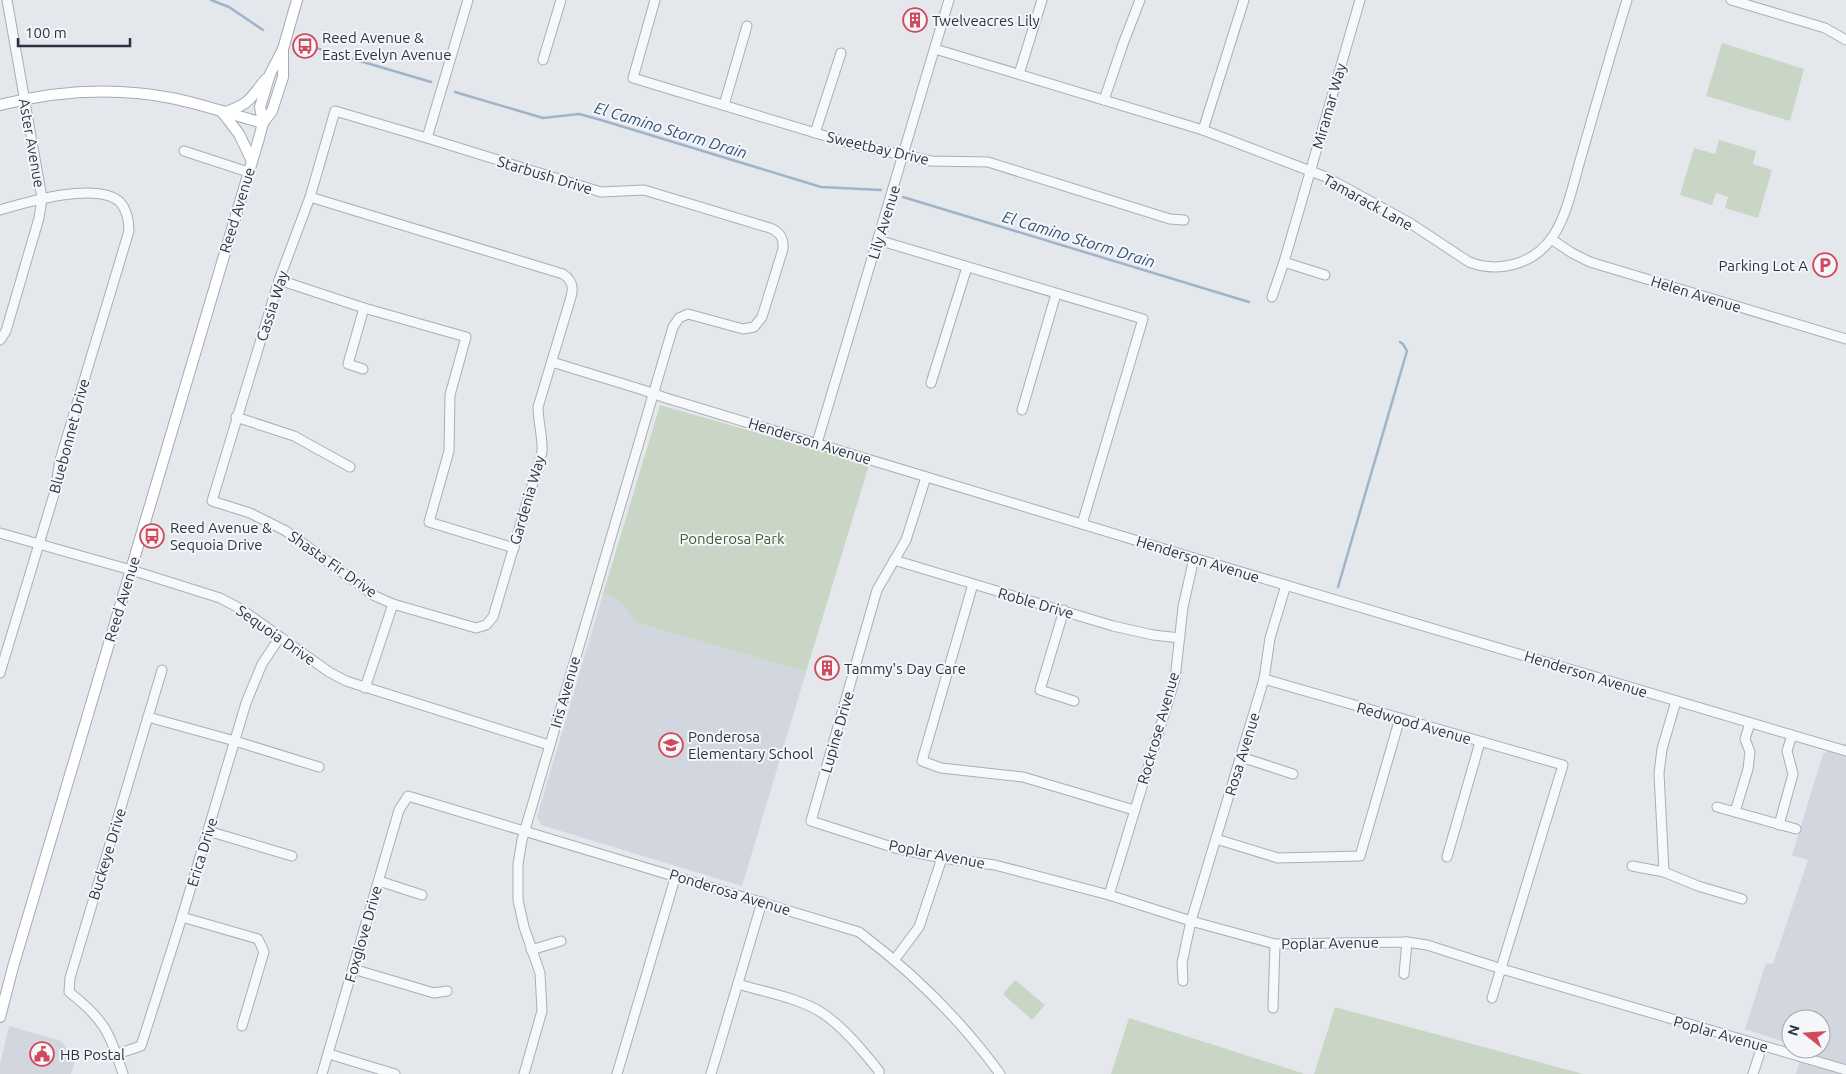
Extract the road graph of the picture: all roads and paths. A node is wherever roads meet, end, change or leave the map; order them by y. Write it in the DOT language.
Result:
graph roads {
  1 [pos="7,0"];
  2 [pos="297,0"];
  3 [pos="468,0"];
  4 [pos="561,0"];
  5 [pos="655,0"];
  6 [pos="949,0"];
  7 [pos="1042,0"];
  8 [pos="1140,0"];
  9 [pos="1244,0"];
  10 [pos="1360,0"];
  11 [pos="1627,0"];
  12 [pos="1731,0"];
  13 [pos="1742,2"];
  14 [pos="748,26"];
  15 [pos="1846,40"];
  16 [pos="283,49"];
  17 [pos="935,49"];
  18 [pos="841,53"];
  19 [pos="543,60"];
  20 [pos="270,74"];
  21 [pos="1019,74"];
  22 [pos="25,99"];
  23 [pos="1104,100"];
  24 [pos="0,106"];
  25 [pos="724,106"];
  26 [pos="335,111"];
  27 [pos="223,112"];
  28 [pos="263,124"];
  29 [pos="1203,130"];
  30 [pos="815,133"];
  31 [pos="427,138"];
  32 [pos="184,151"];
  33 [pos="904,154"];
  34 [pos="252,161"];
  35 [pos="1310,171"];
  36 [pos="248,172"];
  37 [pos="310,197"];
  38 [pos="42,198"];
  39 [pos="0,210"];
  40 [pos="1184,220"];
  41 [pos="1551,239"];
  42 [pos="878,240"];
  43 [pos="1284,262"];
  44 [pos="967,267"];
  45 [pos="1326,275"];
  46 [pos="279,280"];
  47 [pos="1056,294"];
  48 [pos="1272,298"];
  49 [pos="364,308"];
  50 [pos="682,316"];
  51 [pos="1846,339"];
  52 [pos="0,340"];
  53 [pos="552,362"];
  54 [pos="362,369"];
  55 [pos="931,383"];
  56 [pos="653,393"];
  57 [pos="1022,410"];
  58 [pos="236,416"];
  59 [pos="817,443"];
  60 [pos="350,467"];
  61 [pos="926,477"];
  62 [pos="212,501"];
  63 [pos="1082,524"];
  64 [pos="0,533"];
  65 [pos="38,544"];
  66 [pos="514,548"];
  67 [pos="1194,558"];
  68 [pos="894,560"];
  69 [pos="131,570"];
  70 [pos="973,584"];
  71 [pos="1286,585"];
  72 [pos="393,604"];
  73 [pos="1064,610"];
  74 [pos="486,626"];
  75 [pos="280,637"];
  76 [pos="1180,638"];
  77 [pos="162,670"];
  78 [pos="0,673"];
  79 [pos="1264,679"];
  80 [pos="365,688"];
  81 [pos="1074,700"];
  82 [pos="1676,701"];
  83 [pos="148,717"];
  84 [pos="1400,718"];
  85 [pos="1750,722"];
  86 [pos="1792,735"];
  87 [pos="235,741"];
  88 [pos="1480,742"];
  89 [pos="550,744"];
  90 [pos="1846,751"];
  91 [pos="1240,757"];
  92 [pos="319,767"];
  93 [pos="1293,774"];
  94 [pos="408,796"];
  95 [pos="1717,807"];
  96 [pos="1134,810"];
  97 [pos="1735,812"];
  98 [pos="811,821"];
  99 [pos="1779,825"];
  100 [pos="1796,829"];
  101 [pos="208,831"];
  102 [pos="524,831"];
  103 [pos="1216,839"];
  104 [pos="292,856"];
  105 [pos="1446,857"];
  106 [pos="942,858"];
  107 [pos="1632,866"];
  108 [pos="1664,872"];
  109 [pos="676,875"];
  110 [pos="379,881"];
  111 [pos="422,895"];
  112 [pos="1109,895"];
  113 [pos="1742,899"];
  114 [pos="762,902"];
  115 [pos="182,917"];
  116 [pos="1190,921"];
  117 [pos="561,941"];
  118 [pos="1407,942"];
  119 [pos="1275,944"];
  120 [pos="531,950"];
  121 [pos="895,959"];
  122 [pos="1502,969"];
  123 [pos="353,970"];
  124 [pos="1404,974"];
  125 [pos="1183,981"];
  126 [pos="738,984"];
  127 [pos="447,991"];
  128 [pos="1492,998"];
  129 [pos="1273,1008"];
  130 [pos="0,1016"];
  131 [pos="242,1026"];
  132 [pos="1762,1046"];
  133 [pos="116,1054"];
  134 [pos="329,1054"];
  135 [pos="1846,1070"];
  136 [pos="123,1074"];
  137 [pos="322,1074"];
  138 [pos="395,1074"];
  139 [pos="524,1074"];
  140 [pos="617,1074"];
  141 [pos="711,1074"];
  142 [pos="879,1074"];
  143 [pos="1000,1074"];
  144 [pos="1753,1074"];
  1 -- 22 [label="street, Aster Avenue"];
  2 -- 16 [label="main road, Reed Avenue"];
  3 -- 31 [label="street"];
  4 -- 19 [label="street"];
  5 -- 25 [label="street, Sweetbay Drive"];
  6 -- 17 [label="street, Lily Avenue"];
  7 -- 21 [label="street"];
  8 -- 23 [label="street"];
  9 -- 29 [label="street"];
  10 -- 35 [label="street, Miramar Way"];
  11 -- 41 [label="street, Tamarack Lane"];
  12 -- 13 [label="street"];
  13 -- 15 [label="street"];
  14 -- 25 [label="street"];
  16 -- 20 [label="main road, Reed Avenue"];
  16 -- 28 [label="main road, Reed Avenue"];
  17 -- 21 [label="street, Tamarack Lane"];
  17 -- 33 [label="street, Lily Avenue"];
  18 -- 30 [label="street"];
  20 -- 27 [label="main road"];
  20 -- 28 [label="main road, Reed Avenue"];
  21 -- 23 [label="street, Tamarack Lane"];
  22 -- 24 [label="main road"];
  22 -- 27 [label="main road"];
  22 -- 38 [label="street, Aster Avenue"];
  23 -- 29 [label="street, Tamarack Lane"];
  25 -- 30 [label="street, Sweetbay Drive"];
  26 -- 31 [label="street, Starbush Drive"];
  26 -- 37 [label="street, Cassia Way"];
  27 -- 28 [label="main road"];
  27 -- 34 [label="main road"];
  28 -- 34 [label="main road, Reed Avenue"];
  29 -- 35 [label="street, Tamarack Lane"];
  30 -- 33 [label="street, Sweetbay Drive"];
  31 -- 50 [label="street, Starbush Drive"];
  32 -- 36 [label="street"];
  33 -- 40 [label="street, Sweetbay Drive"];
  33 -- 42 [label="street, Lily Avenue"];
  34 -- 36 [label="main road, Reed Avenue"];
  35 -- 41 [label="street, Tamarack Lane"];
  35 -- 43 [label="street, Miramar Way"];
  36 -- 69 [label="main road, Reed Avenue"];
  37 -- 46 [label="street, Cassia Way"];
  37 -- 53 [label="street, Gardenia Way"];
  38 -- 39 [label="street"];
  38 -- 52 [label="street, Aster Avenue"];
  38 -- 65 [label="street, Bluebonnet Drive"];
  41 -- 51 [label="street, Helen Avenue"];
  42 -- 44 [label="street"];
  42 -- 59 [label="street, Lily Avenue"];
  43 -- 45 [label="street"];
  43 -- 48 [label="street, Miramar Way"];
  44 -- 47 [label="street"];
  44 -- 55 [label="street"];
  46 -- 49 [label="street"];
  46 -- 58 [label="street, Cassia Way"];
  47 -- 57 [label="street"];
  47 -- 63 [label="street"];
  49 -- 54 [label="street"];
  49 -- 66 [label="street"];
  50 -- 56 [label="street, Iris Avenue"];
  53 -- 56 [label="street, Henderson Avenue"];
  53 -- 66 [label="street, Gardenia Way"];
  56 -- 59 [label="street, Henderson Avenue"];
  56 -- 89 [label="street, Iris Avenue"];
  58 -- 60 [label="street"];
  58 -- 62 [label="street, Cassia Way"];
  59 -- 61 [label="street, Henderson Avenue"];
  61 -- 63 [label="street, Henderson Avenue"];
  61 -- 68 [label="street, Lupine Drive"];
  62 -- 72 [label="street, Shasta Fir Drive"];
  63 -- 67 [label="street, Henderson Avenue"];
  64 -- 65 [label="street, Sequoia Drive"];
  65 -- 69 [label="street, Sequoia Drive"];
  65 -- 78 [label="street, Bluebonnet Drive"];
  66 -- 74 [label="street, Gardenia Way"];
  67 -- 71 [label="street, Henderson Avenue"];
  67 -- 76 [label="street, Rockrose Avenue"];
  68 -- 70 [label="street, Roble Drive"];
  68 -- 98 [label="street, Lupine Drive"];
  69 -- 75 [label="street, Sequoia Drive"];
  69 -- 130 [label="main road, Reed Avenue"];
  70 -- 73 [label="street, Roble Drive"];
  70 -- 96 [label="street"];
  71 -- 79 [label="street, Rosa Avenue"];
  71 -- 82 [label="street, Henderson Avenue"];
  72 -- 74 [label="street, Shasta Fir Drive"];
  72 -- 80 [label="street"];
  73 -- 76 [label="street, Roble Drive"];
  73 -- 81 [label="street"];
  75 -- 80 [label="street, Sequoia Drive"];
  75 -- 87 [label="street, Erica Drive"];
  76 -- 96 [label="street, Rockrose Avenue"];
  77 -- 83 [label="street, Buckeye Drive"];
  79 -- 84 [label="street, Redwood Avenue"];
  79 -- 91 [label="street, Rosa Avenue"];
  80 -- 89 [label="street, Sequoia Drive"];
  82 -- 85 [label="street, Henderson Avenue"];
  82 -- 108 [label="street"];
  83 -- 87 [label="street"];
  83 -- 133 [label="street, Buckeye Drive"];
  84 -- 88 [label="street, Redwood Avenue"];
  84 -- 103 [label="street"];
  85 -- 86 [label="street, Henderson Avenue"];
  85 -- 97 [label="street"];
  86 -- 90 [label="street, Henderson Avenue"];
  86 -- 99 [label="street"];
  87 -- 92 [label="street"];
  87 -- 101 [label="street, Erica Drive"];
  88 -- 105 [label="street"];
  88 -- 122 [label="street, Redwood Avenue"];
  89 -- 102 [label="street, Iris Avenue"];
  91 -- 93 [label="street"];
  91 -- 103 [label="street, Rosa Avenue"];
  94 -- 102 [label="street, Ponderosa Avenue"];
  94 -- 110 [label="street, Foxglove Drive"];
  95 -- 97 [label="street"];
  96 -- 112 [label="street, Rockrose Avenue"];
  97 -- 99 [label="street"];
  98 -- 106 [label="street, Poplar Avenue"];
  99 -- 100 [label="street"];
  101 -- 104 [label="street"];
  101 -- 115 [label="street, Erica Drive"];
  102 -- 109 [label="street, Ponderosa Avenue"];
  102 -- 120 [label="street, Iris Avenue"];
  103 -- 116 [label="street, Rosa Avenue"];
  106 -- 112 [label="street, Poplar Avenue"];
  106 -- 121 [label="street"];
  107 -- 108 [label="street"];
  108 -- 113 [label="street"];
  109 -- 114 [label="street, Ponderosa Avenue"];
  109 -- 140 [label="street"];
  110 -- 111 [label="street"];
  110 -- 123 [label="street, Foxglove Drive"];
  112 -- 116 [label="street, Poplar Avenue"];
  114 -- 121 [label="street, Ponderosa Avenue"];
  114 -- 126 [label="street"];
  115 -- 131 [label="street"];
  115 -- 133 [label="street, Erica Drive"];
  116 -- 119 [label="street, Poplar Avenue"];
  116 -- 125 [label="street, Rosa Avenue"];
  117 -- 120 [label="street"];
  118 -- 119 [label="street, Poplar Avenue"];
  118 -- 122 [label="street, Poplar Avenue"];
  118 -- 124 [label="street"];
  119 -- 129 [label="street"];
  120 -- 139 [label="street, Iris Avenue"];
  121 -- 143 [label="street, Ponderosa Avenue"];
  122 -- 128 [label="street"];
  122 -- 132 [label="street, Poplar Avenue"];
  123 -- 127 [label="street"];
  123 -- 134 [label="street, Foxglove Drive"];
  126 -- 141 [label="street"];
  126 -- 142 [label="street"];
  132 -- 135 [label="street, Poplar Avenue"];
  132 -- 144 [label="street"];
  133 -- 136 [label="street"];
  134 -- 137 [label="street, Foxglove Drive"];
  134 -- 138 [label="street"];
}
